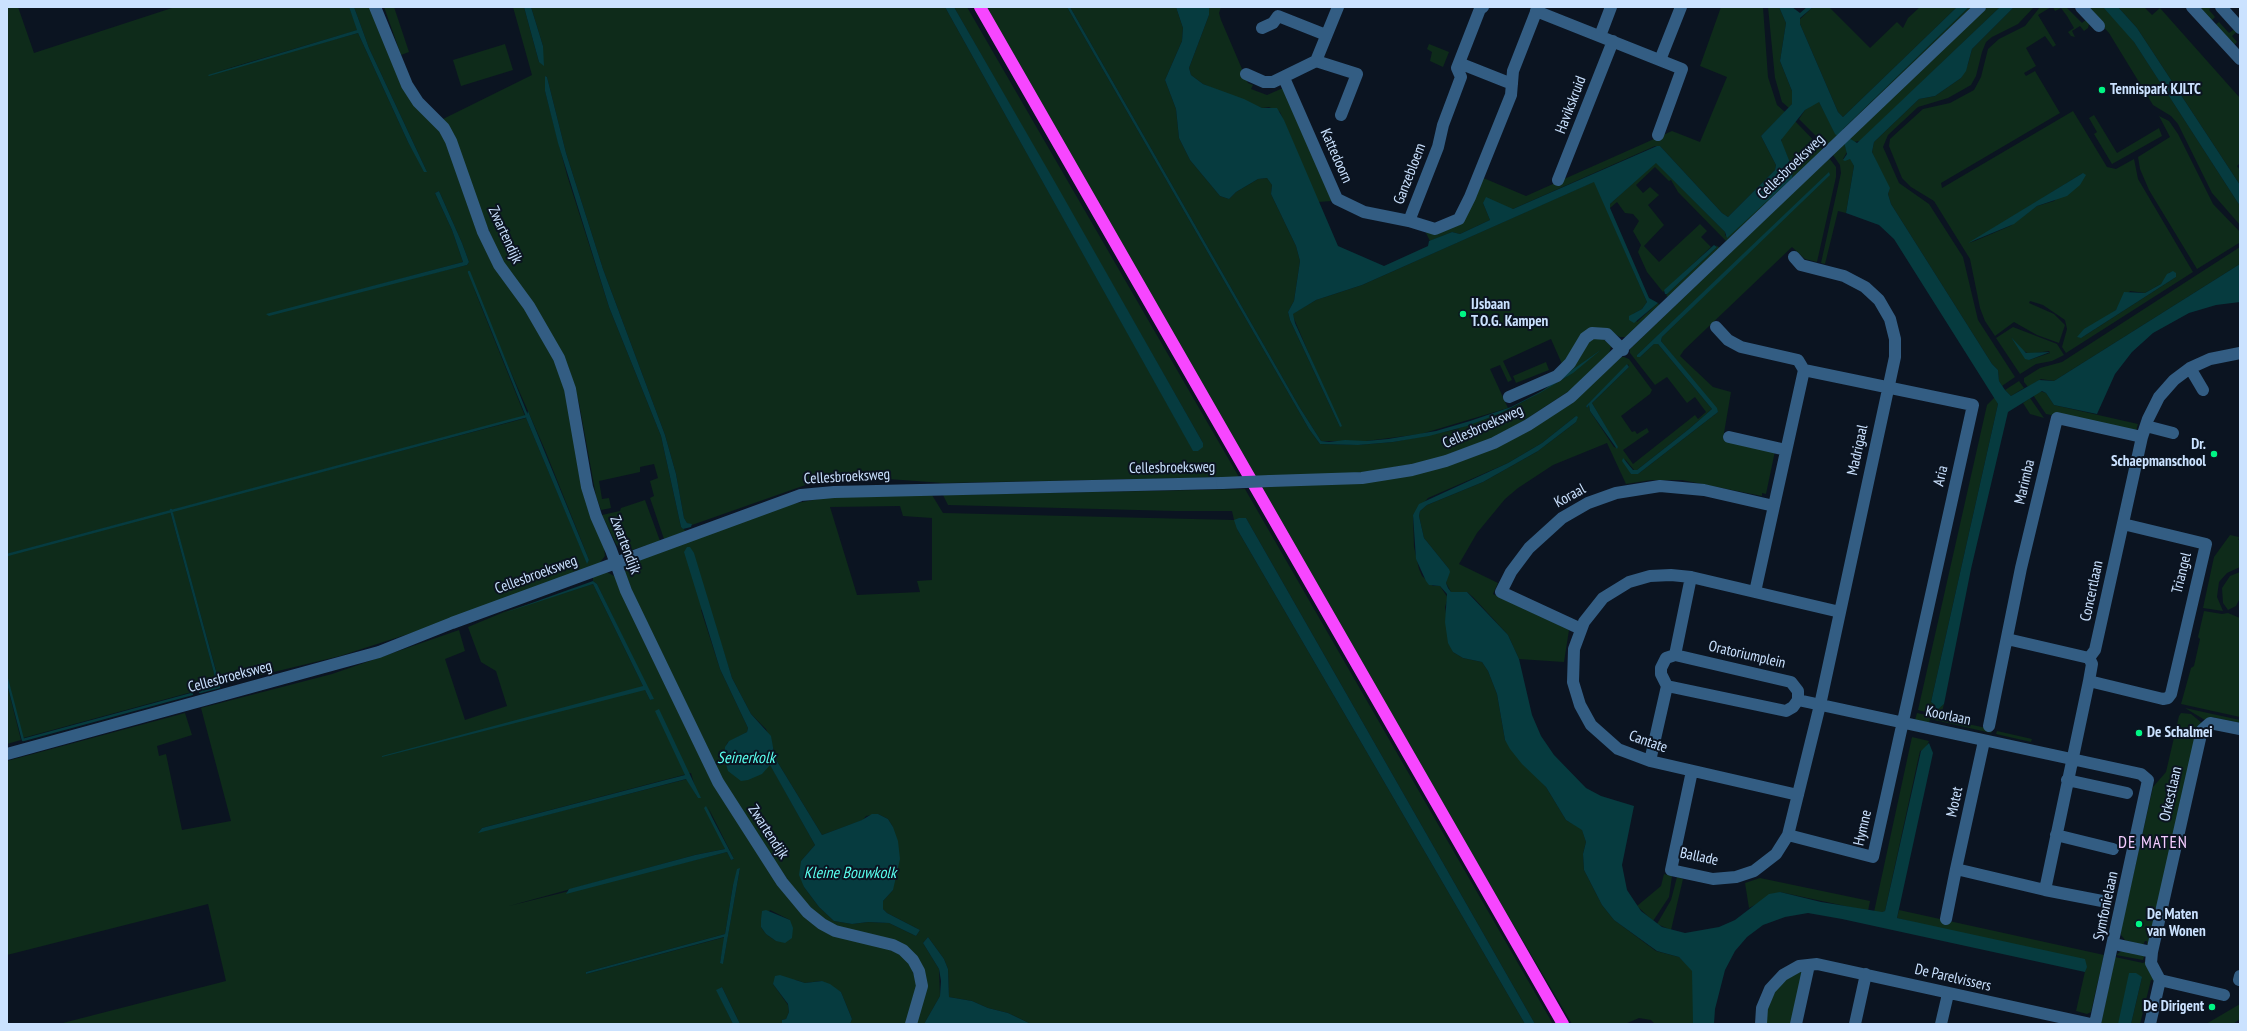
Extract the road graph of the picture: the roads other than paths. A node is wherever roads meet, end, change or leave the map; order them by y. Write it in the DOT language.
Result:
graph roads {
  1 [pos="375,7"];
  2 [pos="974,7"];
  3 [pos="980,7"];
  4 [pos="1338,7"];
  5 [pos="1483,7"];
  6 [pos="1611,7"];
  7 [pos="1681,7"];
  8 [pos="1980,7"];
  9 [pos="2081,7"];
  10 [pos="2192,7"];
  11 [pos="2221,7"];
  12 [pos="1537,9"];
  13 [pos="2099,26"];
  14 [pos="1262,28"];
  15 [pos="2240,28"];
  16 [pos="1326,36"];
  17 [pos="1600,36"];
  18 [pos="1613,41"];
  19 [pos="2240,59"];
  20 [pos="1660,60"];
  21 [pos="1316,61"];
  22 [pos="1459,63"];
  23 [pos="1246,74"];
  24 [pos="1284,78"];
  25 [pos="1512,84"];
  26 [pos="1341,115"];
  27 [pos="1658,135"];
  28 [pos="1558,180"];
  29 [pos="1409,221"];
  30 [pos="1794,258"];
  31 [pos="1716,327"];
  32 [pos="1623,350"];
  33 [pos="2240,353"];
  34 [pos="2190,368"];
  35 [pos="1804,370"];
  36 [pos="1888,388"];
  37 [pos="2203,390"];
  38 [pos="1509,397"];
  39 [pos="2144,432"];
  40 [pos="2173,433"];
  41 [pos="1729,437"];
  42 [pos="1786,450"];
  43 [pos="1774,506"];
  44 [pos="2123,524"];
  45 [pos="616,563"];
  46 [pos="1691,578"];
  47 [pos="1755,592"];
  48 [pos="1840,612"];
  49 [pos="1581,629"];
  50 [pos="2007,639"];
  51 [pos="1675,655"];
  52 [pos="2089,658"];
  53 [pos="2089,681"];
  54 [pos="1667,686"];
  55 [pos="1798,700"];
  56 [pos="1820,705"];
  57 [pos="1903,723"];
  58 [pos="1989,726"];
  59 [pos="2240,728"];
  60 [pos="1984,741"];
  61 [pos="7,754"];
  62 [pos="2071,760"];
  63 [pos="1650,761"];
  64 [pos="1692,771"];
  65 [pos="2067,780"];
  66 [pos="2127,793"];
  67 [pos="1798,795"];
  68 [pos="1788,835"];
  69 [pos="2056,835"];
  70 [pos="2113,849"];
  71 [pos="1956,869"];
  72 [pos="2045,890"];
  73 [pos="2102,901"];
  74 [pos="1946,919"];
  75 [pos="2114,944"];
  76 [pos="2152,952"];
  77 [pos="1809,965"];
  78 [pos="1866,974"];
  79 [pos="2160,980"];
  80 [pos="1948,994"];
  81 [pos="2224,995"];
  82 [pos="2033,1018"];
  83 [pos="911,1024"];
  84 [pos="1557,1024"];
  85 [pos="1563,1024"];
  86 [pos="1761,1024"];
  87 [pos="1796,1024"];
  88 [pos="1855,1024"];
  89 [pos="1941,1024"];
  90 [pos="2090,1024"];
  91 [pos="2095,1024"];
  92 [pos="2150,1024"];
  1 -- 45 [label="street, Zwartendijk"];
  2 -- 84 [label="highway"];
  3 -- 85 [label="highway"];
  4 -- 16 [label="street"];
  5 -- 22 [label="street, Ganzebloem"];
  6 -- 17 [label="street"];
  7 -- 20 [label="street"];
  8 -- 32 [label="street, Cellesbroeksweg"];
  9 -- 13 [label="street"];
  10 -- 19 [label="street"];
  11 -- 15 [label="street"];
  12 -- 17 [label="street"];
  12 -- 25 [label="street, Ganzebloem"];
  14 -- 16 [label="street"];
  16 -- 21 [label="street"];
  17 -- 18 [label="street"];
  18 -- 20 [label="street"];
  18 -- 28 [label="street, Havikskruid"];
  20 -- 27 [label="street"];
  21 -- 24 [label="street"];
  21 -- 26 [label="street, Kattedoorn"];
  22 -- 25 [label="street"];
  22 -- 29 [label="street, Ganzebloem"];
  23 -- 24 [label="street"];
  24 -- 29 [label="street, Kattedoorn"];
  25 -- 29 [label="street, Ganzebloem"];
  30 -- 36 [label="street, Madrigaal"];
  31 -- 35 [label="street, Aria"];
  32 -- 38 [label="street, Cellesbroeksweg"];
  32 -- 45 [label="street, Cellesbroeksweg, bridge"];
  33 -- 34 [label="street, Concertlaan"];
  34 -- 37 [label="street"];
  34 -- 39 [label="street, Concertlaan"];
  35 -- 36 [label="street, Aria"];
  35 -- 42 [label="street"];
  36 -- 48 [label="street, Madrigaal"];
  36 -- 57 [label="street, Aria"];
  39 -- 40 [label="street"];
  39 -- 44 [label="street, Concertlaan"];
  39 -- 50 [label="street, Marimba"];
  41 -- 42 [label="street"];
  42 -- 43 [label="street"];
  43 -- 47 [label="street"];
  43 -- 49 [label="street, Koraal"];
  44 -- 52 [label="street, Concertlaan"];
  44 -- 53 [label="street, Triangel"];
  45 -- 61 [label="street, Cellesbroeksweg"];
  45 -- 83 [label="street, Zwartendijk"];
  46 -- 47 [label="street, Cantate"];
  46 -- 49 [label="street, Cantate"];
  46 -- 51 [label="street"];
  47 -- 48 [label="street, Cantate"];
  48 -- 56 [label="street, Madrigaal"];
  49 -- 63 [label="street, Cantate"];
  50 -- 52 [label="street"];
  50 -- 58 [label="street, Marimba"];
  51 -- 54 [label="street"];
  51 -- 55 [label="street, Oratoriumplein"];
  52 -- 53 [label="street, Concertlaan"];
  53 -- 62 [label="street, Concertlaan"];
  54 -- 55 [label="street"];
  54 -- 63 [label="street"];
  55 -- 56 [label="street"];
  56 -- 57 [label="street, Koorlaan"];
  56 -- 67 [label="street, Ballade"];
  57 -- 60 [label="street, Koorlaan"];
  57 -- 68 [label="street, Hymne"];
  59 -- 76 [label="street, Orkestlaan"];
  60 -- 62 [label="street, Koorlaan"];
  60 -- 71 [label="street, Motet"];
  62 -- 65 [label="street"];
  62 -- 75 [label="street, Symfonielaan"];
  63 -- 64 [label="street, Cantate"];
  64 -- 67 [label="street, Cantate"];
  64 -- 68 [label="street, Ballade"];
  65 -- 66 [label="street"];
  65 -- 69 [label="street"];
  67 -- 68 [label="street, Ballade"];
  69 -- 70 [label="street"];
  69 -- 72 [label="street"];
  71 -- 72 [label="street"];
  71 -- 74 [label="street, Motet"];
  72 -- 73 [label="street"];
  75 -- 76 [label="street"];
  75 -- 91 [label="street, Symfonielaan"];
  76 -- 79 [label="street, Orkestlaan"];
  77 -- 78 [label="street, De Parelvissers"];
  77 -- 86 [label="street, De Parelvissers"];
  77 -- 87 [label="street"];
  78 -- 80 [label="street, De Parelvissers"];
  78 -- 88 [label="street"];
  79 -- 81 [label="street"];
  79 -- 92 [label="street"];
  80 -- 82 [label="street, De Parelvissers"];
  80 -- 89 [label="street"];
  82 -- 90 [label="street, De Parelvissers"];
}
